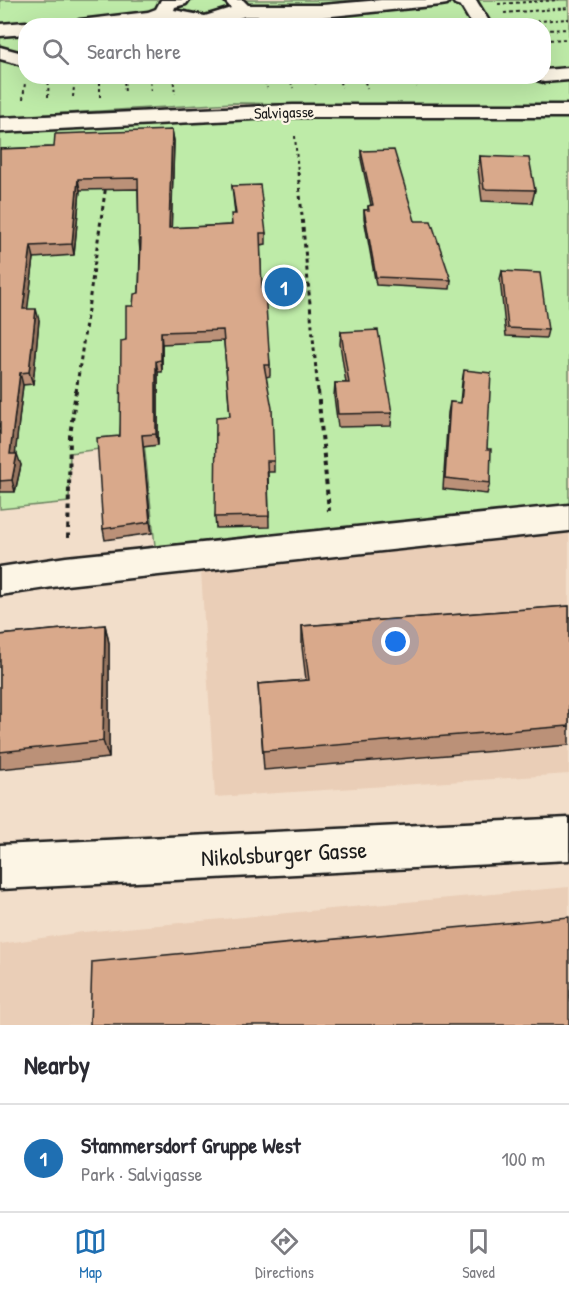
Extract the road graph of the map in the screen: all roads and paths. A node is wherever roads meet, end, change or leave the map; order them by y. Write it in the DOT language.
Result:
graph roads {
  1 [pos="142,0"];
  2 [pos="441,0"];
  3 [pos="559,0"];
  4 [pos="238,5"];
  5 [pos="170,6"];
  6 [pos="569,8"];
  7 [pos="471,12"];
  8 [pos="116,18"];
  9 [pos="195,18"];
  10 [pos="217,18"];
  11 [pos="432,18"];
  12 [pos="569,19"];
  13 [pos="18,29"];
  14 [pos="569,29"];
  15 [pos="0,30"];
  16 [pos="551,30"];
  17 [pos="569,39"];
  18 [pos="551,40"];
  19 [pos="0,53"];
  20 [pos="18,58"];
  21 [pos="569,74"];
  22 [pos="551,75"];
  23 [pos="25,84"];
  24 [pos="49,84"];
  25 [pos="74,84"];
  26 [pos="100,84"];
  27 [pos="124,84"];
  28 [pos="150,84"];
  29 [pos="174,84"];
  30 [pos="125,95"];
  31 [pos="48,98"];
  32 [pos="151,100"];
  33 [pos="176,101"];
  34 [pos="99,105"];
  35 [pos="72,107"];
  36 [pos="22,109"];
  37 [pos="293,111"];
  38 [pos="569,111"];
  39 [pos="0,125"];
  40 [pos="107,183"];
  41 [pos="569,518"];
  42 [pos="332,545"];
  43 [pos="66,571"];
  44 [pos="0,581"];
  45 [pos="569,839"];
  46 [pos="0,867"];
  1 -- 5 [label="street"];
  2 -- 4 [label="street"];
  3 -- 7 [label="path"];
  4 -- 10 [label="street"];
  5 -- 8 [label="street"];
  5 -- 9 [label="street"];
  6 -- 7 [label="path"];
  7 -- 11 [label="street"];
  7 -- 12 [label="path"];
  13 -- 15 [label="street"];
  14 -- 16 [label="path"];
  17 -- 18 [label="path"];
  19 -- 20 [label="street"];
  21 -- 22 [label="street"];
  23 -- 36 [label="path"];
  24 -- 31 [label="path"];
  25 -- 35 [label="path"];
  26 -- 34 [label="path"];
  27 -- 30 [label="path"];
  28 -- 32 [label="path"];
  29 -- 33 [label="path"];
  37 -- 38 [label="street, Salvigasse"];
  37 -- 39 [label="street, Salvigasse"];
  37 -- 42 [label="path"];
  40 -- 43 [label="path"];
  41 -- 42 [label="street"];
  42 -- 43 [label="street"];
  43 -- 44 [label="street"];
  45 -- 46 [label="street, Nikolsburger Gasse"];
}
